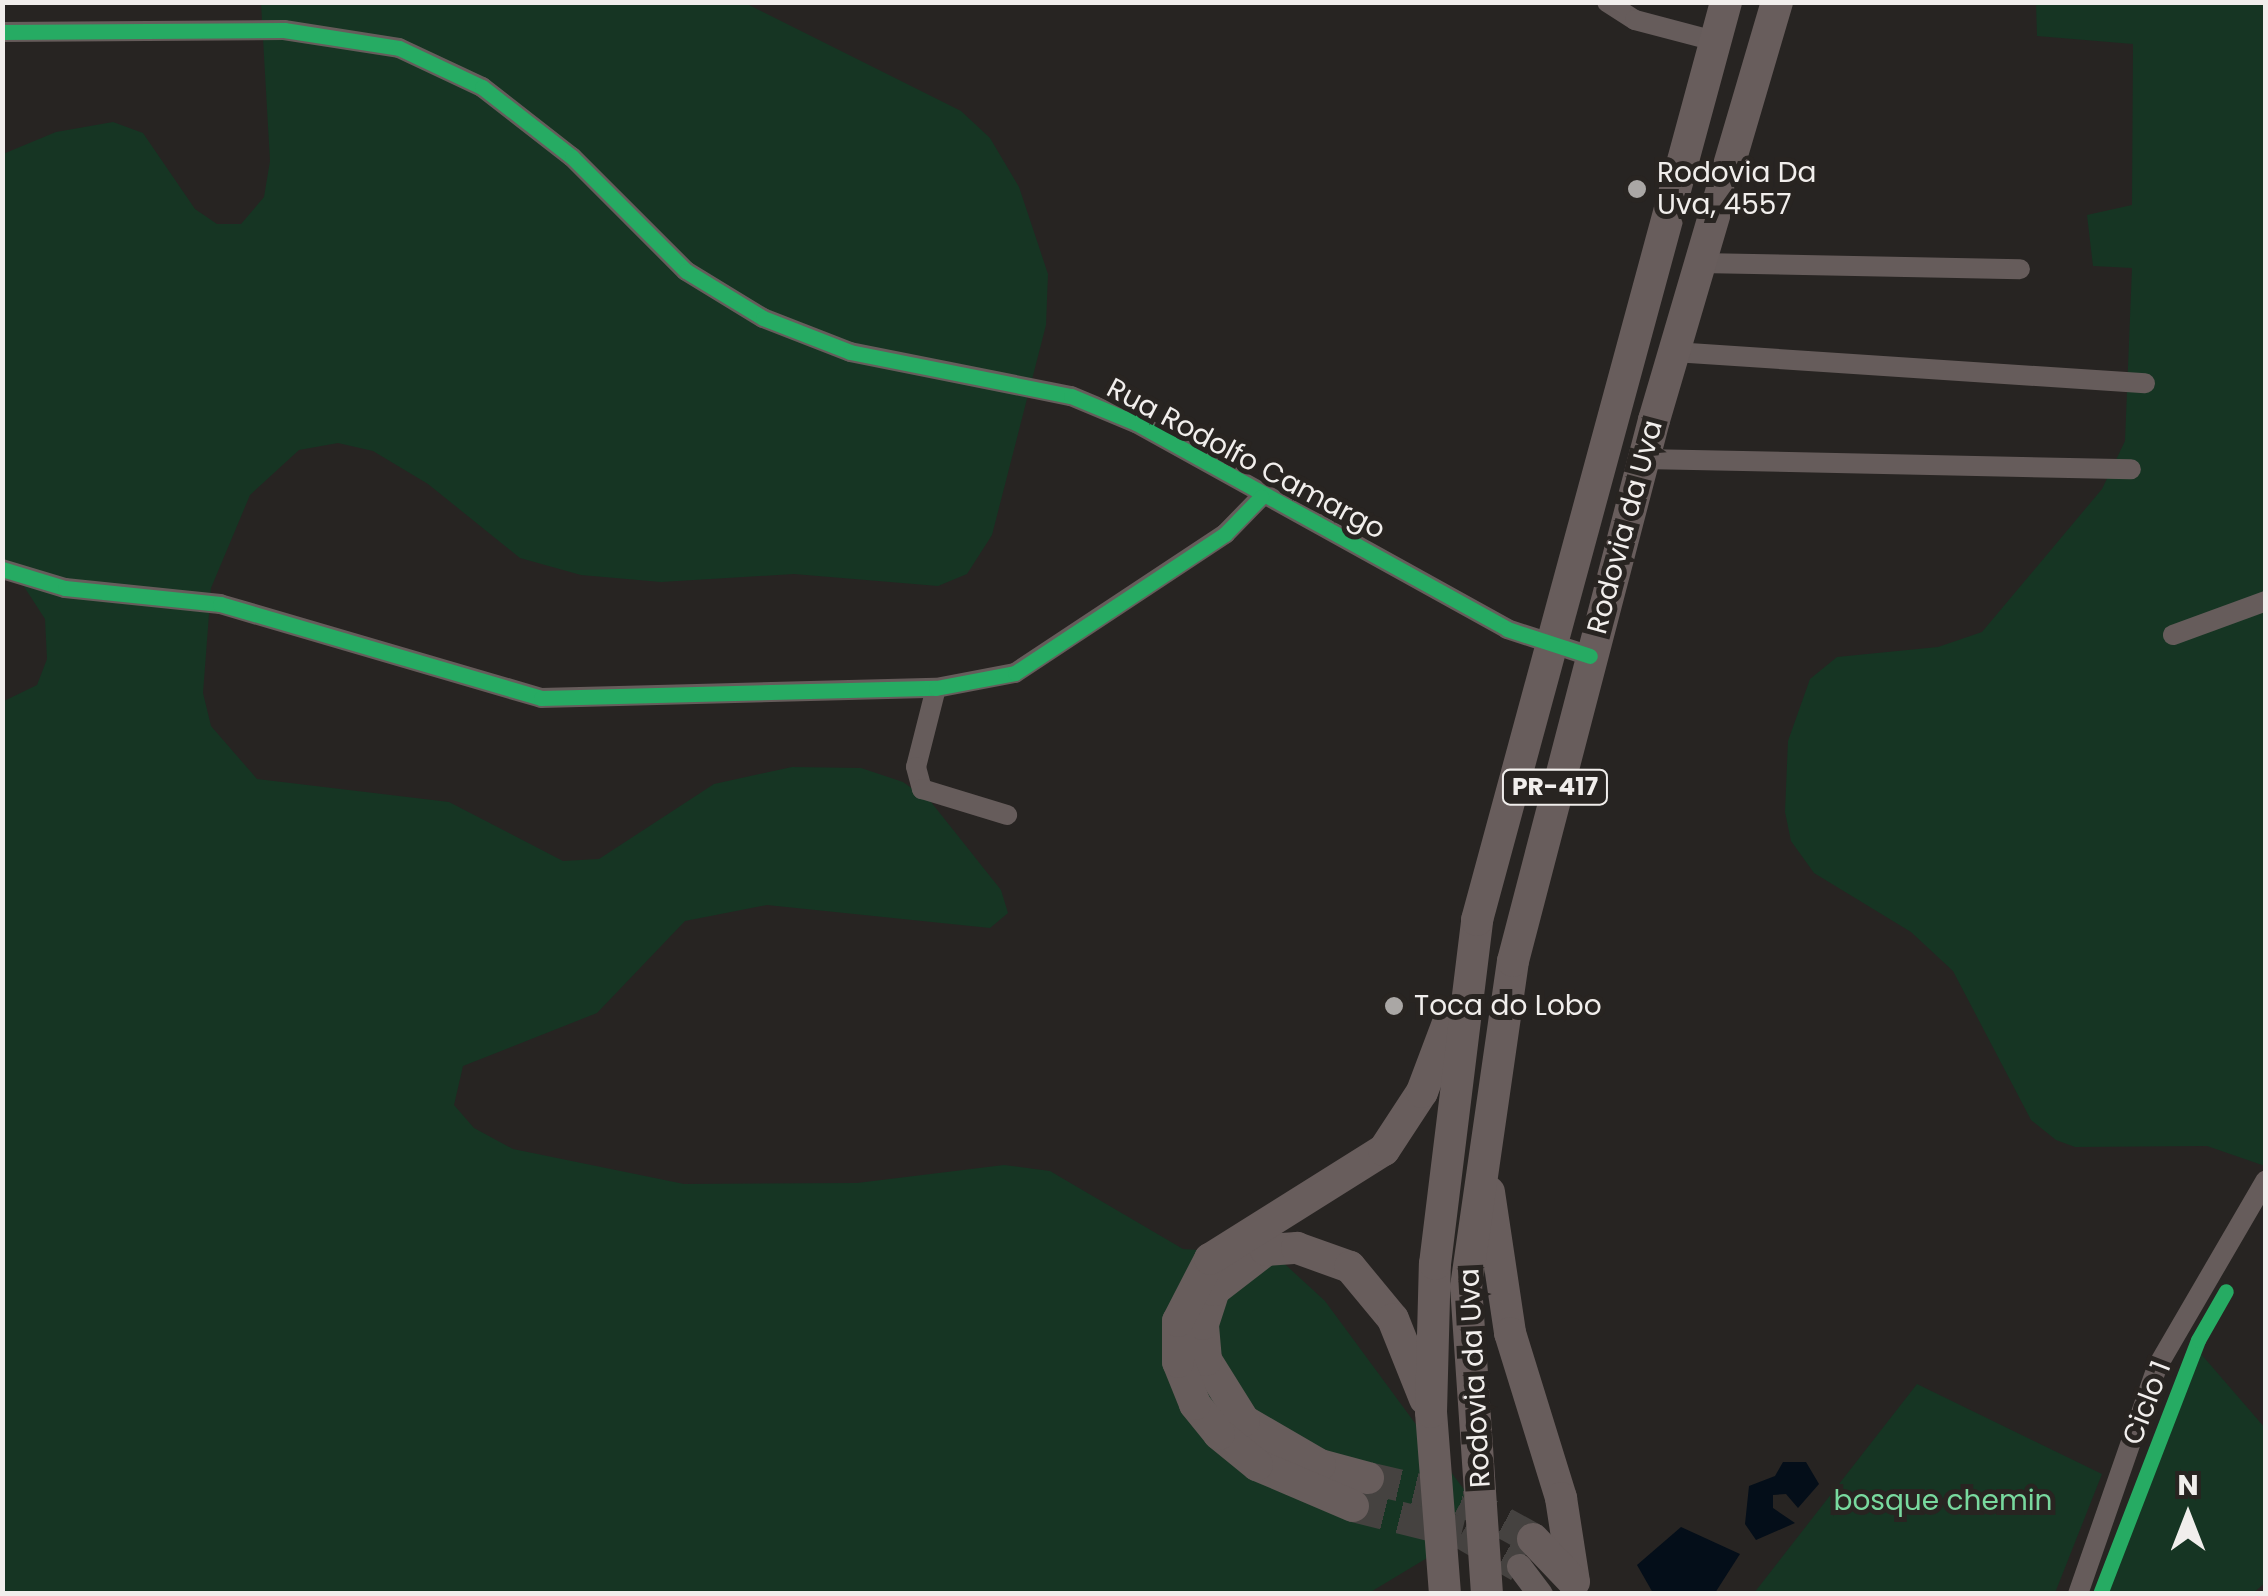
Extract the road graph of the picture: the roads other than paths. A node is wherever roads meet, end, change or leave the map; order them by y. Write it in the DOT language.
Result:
graph roads {
  1 [pos="1607,2"];
  2 [pos="1726,2"];
  3 [pos="1777,2"];
  4 [pos="2,32"];
  5 [pos="1715,41"];
  6 [pos="1700,263"];
  7 [pos="2020,269"];
  8 [pos="1674,352"];
  9 [pos="2145,383"];
  10 [pos="1644,460"];
  11 [pos="2131,468"];
  12 [pos="1261,498"];
  13 [pos="2,569"];
  14 [pos="2266,601"];
  15 [pos="2173,635"];
  16 [pos="1547,644"];
  17 [pos="1590,656"];
  18 [pos="936,688"];
  19 [pos="1007,815"];
  20 [pos="1468,968"];
  21 [pos="1484,1163"];
  22 [pos="2266,1180"];
  23 [pos="1430,1412"];
  24 [pos="1526,1553"];
  25 [pos="1574,1588"];
  26 [pos="1445,1594"];
  27 [pos="1487,1594"];
  28 [pos="1540,1594"];
  29 [pos="2078,1594"];
  1 -- 5 [label="street"];
  2 -- 5 [label="main road, Rodovia da Uva / PR-417"];
  3 -- 6 [label="main road, Rodovia da Uva / PR-417"];
  4 -- 12 [label="street, Rua Rodolfo Camargo"];
  5 -- 16 [label="main road, Rodovia da Uva / PR-417"];
  6 -- 7 [label="street"];
  6 -- 8 [label="main road, Rodovia da Uva / PR-417"];
  8 -- 9 [label="street"];
  8 -- 10 [label="main road, Rodovia da Uva / PR-417"];
  10 -- 11 [label="street"];
  10 -- 17 [label="main road, Rodovia da Uva / PR-417"];
  12 -- 16 [label="street, Rua Rodolfo Camargo"];
  12 -- 18 [label="street"];
  13 -- 18 [label="street"];
  14 -- 15 [label="street"];
  16 -- 17 [label="street, Rua Rodolfo Camargo"];
  16 -- 20 [label="main road, Rodovia da Uva / PR-417"];
  17 -- 21 [label="main road, Rodovia da Uva / PR-417"];
  18 -- 19 [label="street"];
  20 -- 23 [label="main road, Rodovia da Uva / PR-417"];
  20 -- 23 [label="main road"];
  21 -- 25 [label="main road"];
  21 -- 27 [label="main road, Rodovia da Uva / PR-417"];
  22 -- 29 [label="street"];
  23 -- 26 [label="main road, Rodovia da Uva / PR-417"];
  24 -- 25 [label="main road"];
  24 -- 28 [label="street"];
}
